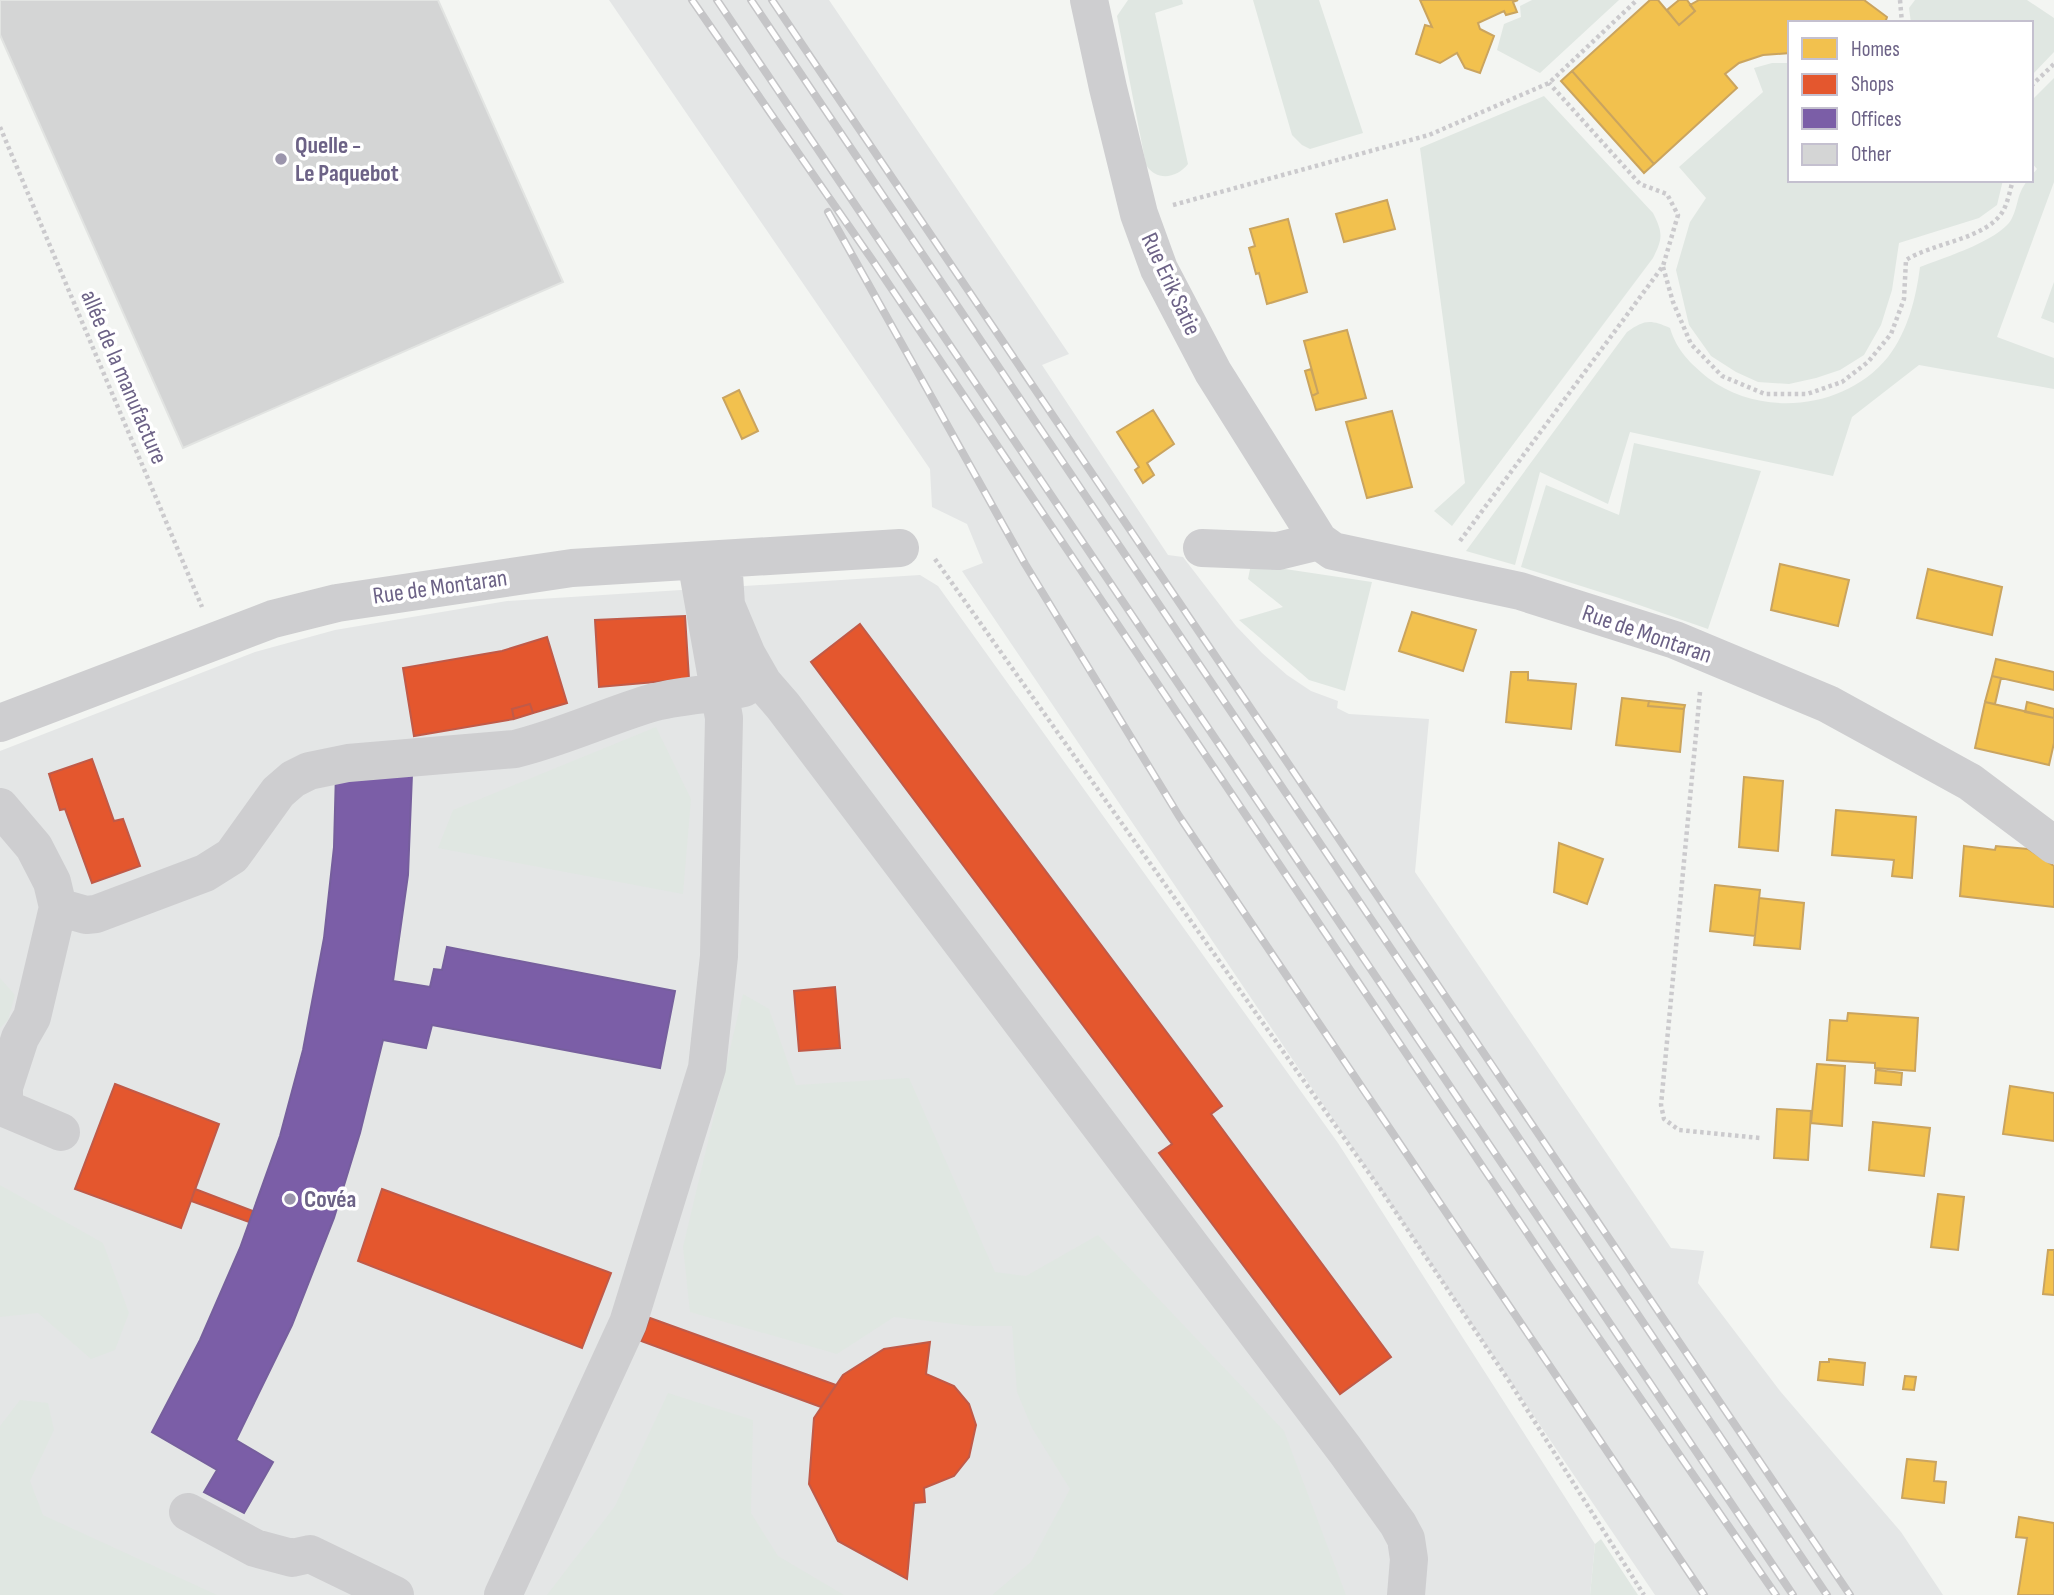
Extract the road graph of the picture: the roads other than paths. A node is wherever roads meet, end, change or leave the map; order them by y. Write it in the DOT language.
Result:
graph roads {
  1 [pos="1089,0"];
  2 [pos="1319,541"];
  3 [pos="900,548"];
  4 [pos="1202,548"];
  5 [pos="710,560"];
  6 [pos="763,683"];
  7 [pos="720,694"];
  8 [pos="0,723"];
  9 [pos="0,807"];
  10 [pos="2054,845"];
  11 [pos="58,908"];
  12 [pos="61,1132"];
  13 [pos="188,1512"];
  14 [pos="395,1595"];
  15 [pos="503,1595"];
  16 [pos="1406,1595"];
  1 -- 2 [label="street, Rue Erik Satie"];
  2 -- 4 [label="street"];
  2 -- 10 [label="street, Rue de Montaran"];
  3 -- 5 [label="street, Rue de Montaran"];
  5 -- 6 [label="street"];
  5 -- 7 [label="street"];
  5 -- 8 [label="street, Rue de Montaran"];
  6 -- 7 [label="street"];
  6 -- 16 [label="street"];
  7 -- 11 [label="street"];
  7 -- 15 [label="street"];
  9 -- 11 [label="street"];
  11 -- 12 [label="street"];
  13 -- 14 [label="street"];
}
